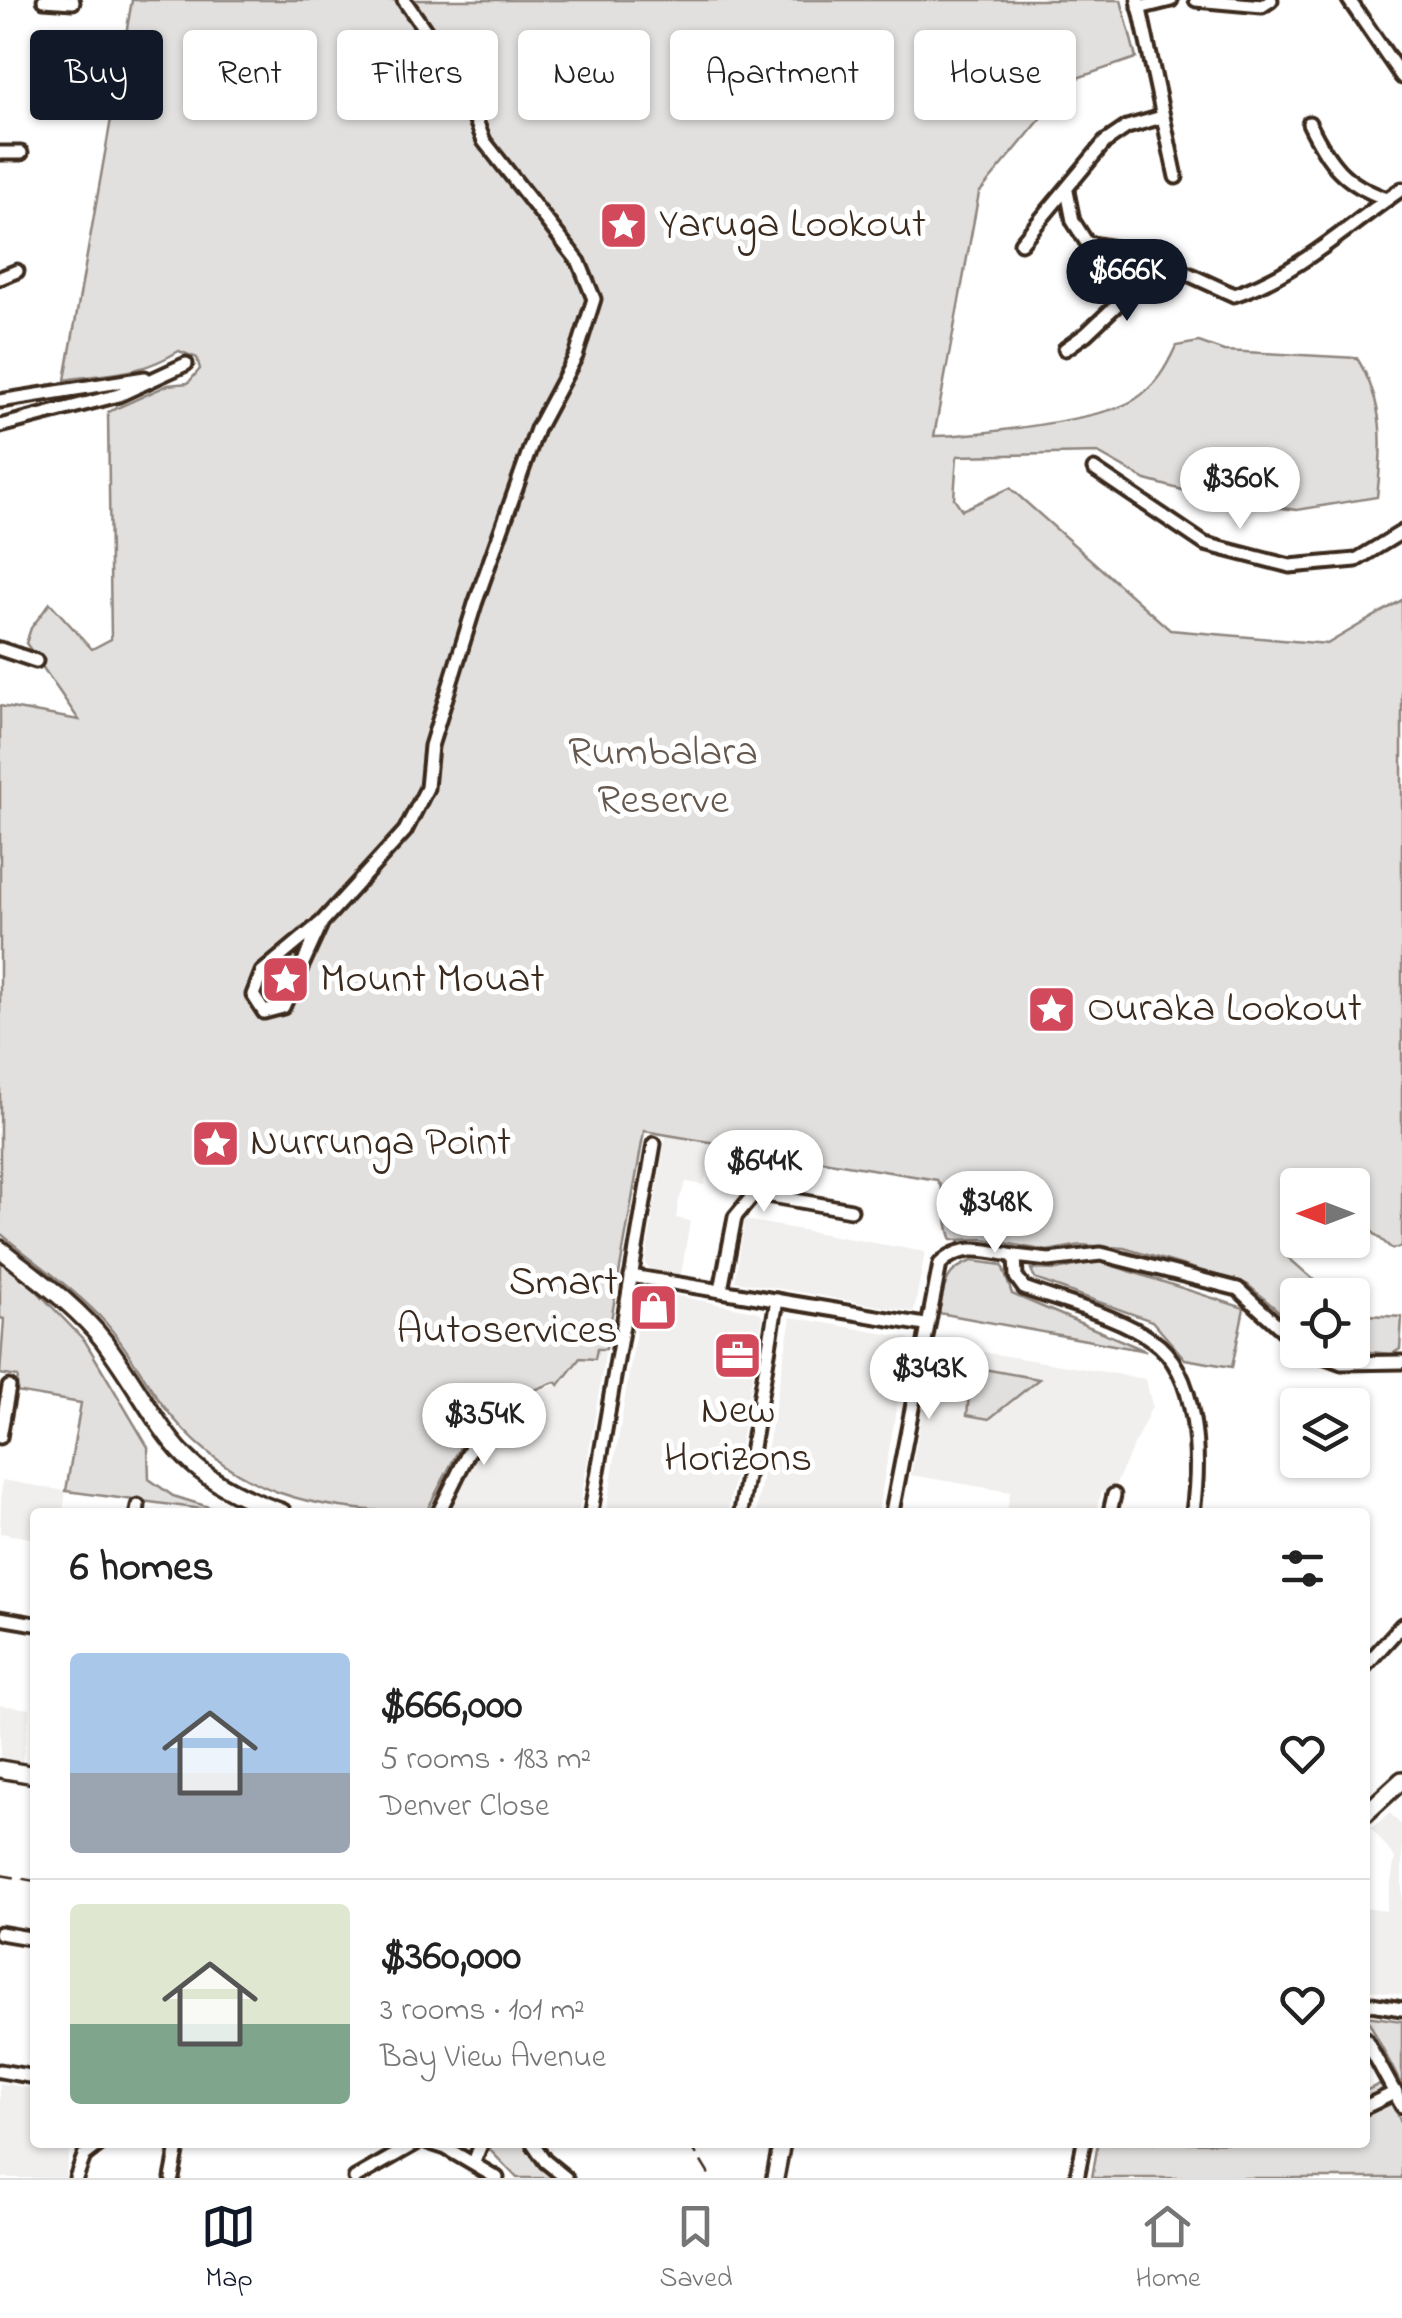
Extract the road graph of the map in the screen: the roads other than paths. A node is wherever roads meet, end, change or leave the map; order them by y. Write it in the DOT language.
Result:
graph roads {
  1 [pos="44,0"];
  2 [pos="404,0"];
  3 [pos="1171,0"];
  4 [pos="1196,0"];
  5 [pos="1272,0"];
  6 [pos="1349,0"];
  7 [pos="73,2"];
  8 [pos="1138,4"];
  9 [pos="1402,77"];
  10 [pos="1162,117"];
  11 [pos="1309,123"];
  12 [pos="0,153"];
  13 [pos="21,153"];
  14 [pos="1176,177"];
  15 [pos="1402,189"];
  16 [pos="1067,191"];
  17 [pos="1387,199"];
  18 [pos="1021,243"];
  19 [pos="1161,263"];
  20 [pos="17,271"];
  21 [pos="0,278"];
  22 [pos="1065,348"];
  23 [pos="186,364"];
  24 [pos="149,378"];
  25 [pos="0,401"];
  26 [pos="0,426"];
  27 [pos="1094,470"];
  28 [pos="1402,532"];
  29 [pos="0,649"];
  30 [pos="36,662"];
  31 [pos="322,922"];
  32 [pos="654,1144"];
  33 [pos="850,1210"];
  34 [pos="0,1248"];
  35 [pos="1015,1256"];
  36 [pos="632,1276"];
  37 [pos="721,1290"];
  38 [pos="777,1300"];
  39 [pos="926,1325"];
  40 [pos="1280,1328"];
  41 [pos="1402,1362"];
  42 [pos="1370,1363"];
  43 [pos="9,1387"];
  44 [pos="492,1405"];
  45 [pos="0,1437"];
  46 [pos="1114,1495"];
  47 [pos="270,1508"];
  48 [pos="441,1508"];
  49 [pos="592,1508"];
  50 [pos="742,1508"];
  51 [pos="893,1508"];
  52 [pos="1111,1508"];
  53 [pos="1193,1508"];
  54 [pos="0,1618"];
  55 [pos="30,1623"];
  56 [pos="1402,1625"];
  57 [pos="1370,1660"];
  58 [pos="0,1768"];
  59 [pos="30,1773"];
  60 [pos="1402,1780"];
  61 [pos="1370,1809"];
  62 [pos="0,1933"];
  63 [pos="30,1938"];
  64 [pos="1370,2004"];
  65 [pos="1402,2010"];
  66 [pos="1370,2047"];
  67 [pos="0,2071"];
  68 [pos="30,2076"];
  69 [pos="1396,2092"];
  70 [pos="1370,2105"];
  71 [pos="1402,2106"];
  72 [pos="94,2148"];
  73 [pos="178,2148"];
  74 [pos="408,2148"];
  75 [pos="442,2148"];
  76 [pos="480,2148"];
  77 [pos="536,2148"];
  78 [pos="784,2148"];
  79 [pos="1083,2148"];
  80 [pos="474,2162"];
  81 [pos="76,2178"];
  82 [pos="172,2178"];
  83 [pos="355,2178"];
  84 [pos="497,2178"];
  85 [pos="566,2178"];
  86 [pos="779,2178"];
  87 [pos="1077,2178"];
  1 -- 7 [label="street"];
  2 -- 31 [label="street"];
  3 -- 8 [label="street"];
  4 -- 5 [label="street"];
  6 -- 9 [label="street"];
  8 -- 10 [label="street"];
  10 -- 14 [label="street"];
  10 -- 16 [label="street"];
  11 -- 17 [label="street"];
  12 -- 13 [label="street"];
  15 -- 17 [label="street"];
  16 -- 18 [label="street"];
  16 -- 19 [label="street"];
  17 -- 19 [label="street"];
  19 -- 22 [label="street"];
  20 -- 21 [label="street"];
  23 -- 24 [label="street"];
  24 -- 25 [label="street"];
  24 -- 26 [label="street"];
  27 -- 28 [label="street"];
  29 -- 30 [label="street"];
  31 -- 31 [label="street"];
  32 -- 36 [label="street"];
  33 -- 37 [label="street"];
  34 -- 47 [label="main road"];
  35 -- 39 [label="street"];
  35 -- 40 [label="street"];
  35 -- 53 [label="street"];
  36 -- 37 [label="street"];
  36 -- 49 [label="street"];
  37 -- 38 [label="street"];
  38 -- 39 [label="street"];
  38 -- 50 [label="street"];
  39 -- 51 [label="street"];
  41 -- 42 [label="street"];
  43 -- 45 [label="street"];
  44 -- 48 [label="street"];
  46 -- 52 [label="street"];
  54 -- 55 [label="street"];
  56 -- 57 [label="street"];
  58 -- 59 [label="main road"];
  60 -- 61 [label="main road"];
  62 -- 63 [label="street"];
  64 -- 65 [label="street"];
  66 -- 69 [label="street"];
  67 -- 68 [label="street"];
  69 -- 70 [label="street"];
  69 -- 71 [label="street"];
  72 -- 81 [label="street"];
  73 -- 82 [label="street"];
  74 -- 83 [label="street"];
  75 -- 80 [label="street"];
  76 -- 80 [label="street"];
  77 -- 85 [label="street"];
  78 -- 86 [label="main road"];
  79 -- 87 [label="street"];
  80 -- 84 [label="street"];
}
